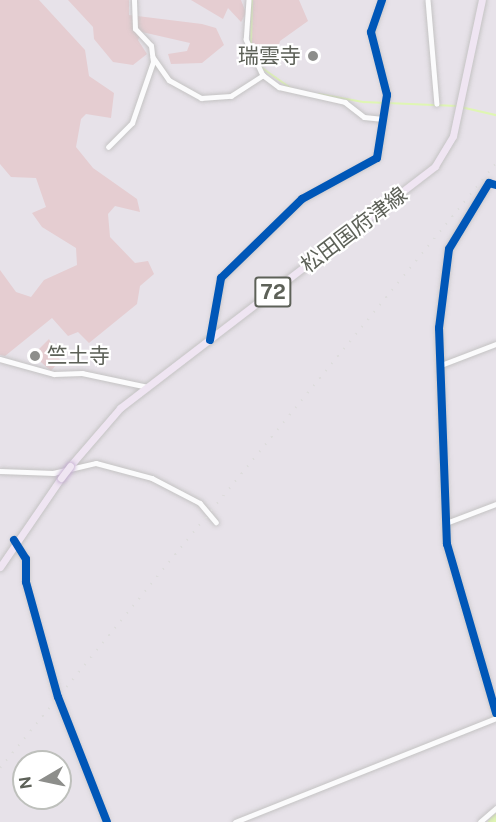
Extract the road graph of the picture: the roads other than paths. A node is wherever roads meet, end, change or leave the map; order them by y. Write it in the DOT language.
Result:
graph roads {
  1 [pos="134,0"];
  2 [pos="249,0"];
  3 [pos="382,0"];
  4 [pos="428,0"];
  5 [pos="482,0"];
  6 [pos="153,57"];
  7 [pos="263,75"];
  8 [pos="437,103"];
  9 [pos="383,119"];
  10 [pos="108,147"];
  11 [pos="493,184"];
  12 [pos="210,340"];
  13 [pos="496,344"];
  14 [pos="0,360"];
  15 [pos="441,365"];
  16 [pos="148,387"];
  17 [pos="78,456"];
  18 [pos="84,465"];
  19 [pos="0,471"];
  20 [pos="53,473"];
  21 [pos="61,479"];
  22 [pos="496,504"];
  23 [pos="216,522"];
  24 [pos="446,523"];
  25 [pos="14,540"];
  26 [pos="0,567"];
  27 [pos="496,713"];
  28 [pos="496,718"];
  29 [pos="496,808"];
  30 [pos="107,822"];
  31 [pos="235,822"];
  32 [pos="480,822"];
  1 -- 6 [label="street"];
  2 -- 7 [label="street"];
  3 -- 9 [label="street"];
  4 -- 8 [label="street"];
  5 -- 12 [label="main road, 松田国府津線 / 72"];
  6 -- 7 [label="street"];
  6 -- 10 [label="street"];
  7 -- 9 [label="street"];
  9 -- 12 [label="street"];
  11 -- 15 [label="street"];
  12 -- 16 [label="main road, 松田国府津線 / 72"];
  13 -- 15 [label="street"];
  14 -- 16 [label="street"];
  15 -- 24 [label="street"];
  16 -- 17 [label="main road, 松田国府津線 / 72"];
  17 -- 18 [label="street"];
  17 -- 21 [label="main road, 松田国府津線 / 72, bridge"];
  18 -- 20 [label="street"];
  18 -- 23 [label="street"];
  19 -- 20 [label="street"];
  20 -- 21 [label="street"];
  21 -- 25 [label="main road, 松田国府津線 / 72"];
  22 -- 24 [label="street"];
  24 -- 27 [label="street"];
  25 -- 26 [label="main road, 松田国府津線 / 72"];
  25 -- 30 [label="street"];
  28 -- 31 [label="street"];
  29 -- 32 [label="street"];
}
